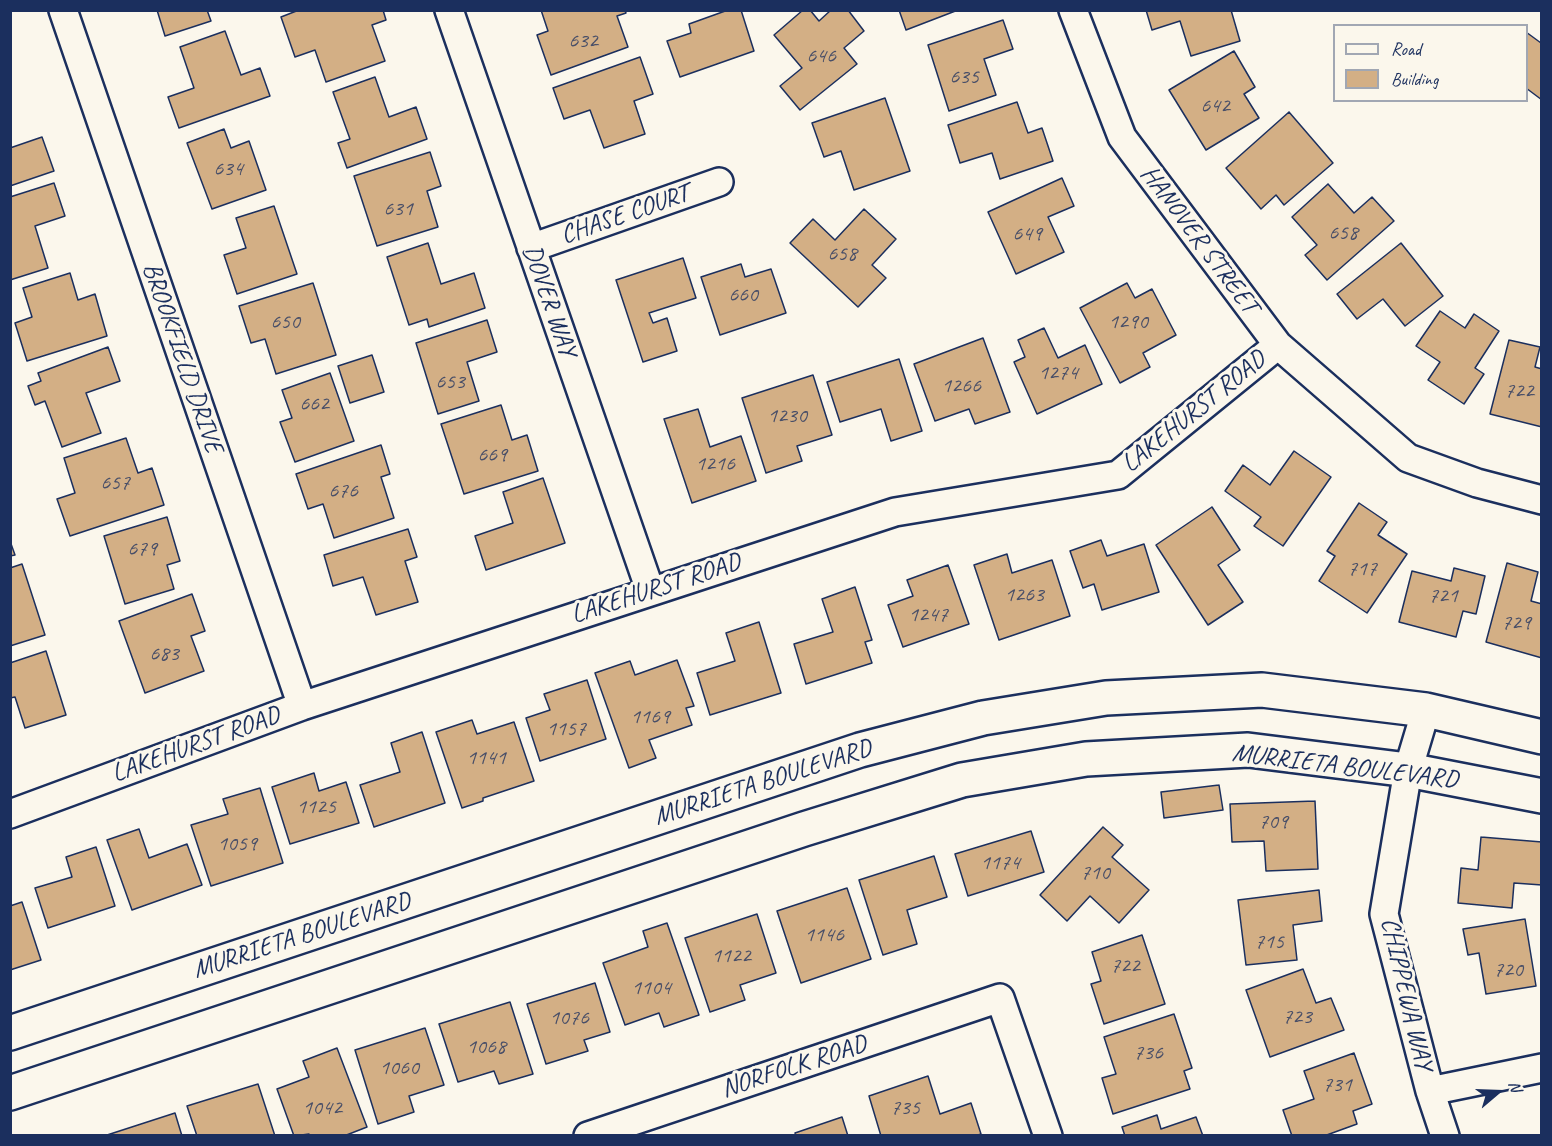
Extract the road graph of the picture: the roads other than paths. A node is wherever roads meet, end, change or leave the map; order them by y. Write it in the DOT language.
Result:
graph roads {
  1 [pos="63,10"];
  2 [pos="449,10"];
  3 [pos="1073,10"];
  4 [pos="719,182"];
  5 [pos="531,248"];
  6 [pos="1278,345"];
  7 [pos="1542,500"];
  8 [pos="650,590"];
  9 [pos="302,706"];
  10 [pos="1426,710"];
  11 [pos="1542,737"];
  12 [pos="1408,770"];
  13 [pos="1542,796"];
  14 [pos="10,814"];
  15 [pos="10,1034"];
  16 [pos="1542,1068"];
  17 [pos="1430,1091"];
  18 [pos="10,1093"];
  19 [pos="588,1136"];
  20 [pos="1048,1136"];
  21 [pos="1445,1136"];
  1 -- 9 [label="street, BROOKFIELD DRIVE"];
  2 -- 5 [label="street, DOVER WAY"];
  3 -- 6 [label="street, HANOVER STREET"];
  4 -- 5 [label="street, CHASE COURT"];
  5 -- 8 [label="street, DOVER WAY"];
  6 -- 7 [label="street, HANOVER STREET"];
  6 -- 8 [label="street, LAKEHURST ROAD"];
  8 -- 9 [label="street, LAKEHURST ROAD"];
  9 -- 14 [label="street, LAKEHURST ROAD"];
  10 -- 11 [label="main road, MURRIETA BOULEVARD"];
  10 -- 12 [label="street, CHIPPEWA WAY"];
  10 -- 15 [label="main road, MURRIETA BOULEVARD"];
  12 -- 13 [label="main road, MURRIETA BOULEVARD"];
  12 -- 17 [label="street, CHIPPEWA WAY"];
  12 -- 18 [label="main road, MURRIETA BOULEVARD"];
  16 -- 17 [label="street"];
  17 -- 21 [label="street, CHIPPEWA WAY"];
  19 -- 20 [label="street, NORFOLK ROAD"];
}
